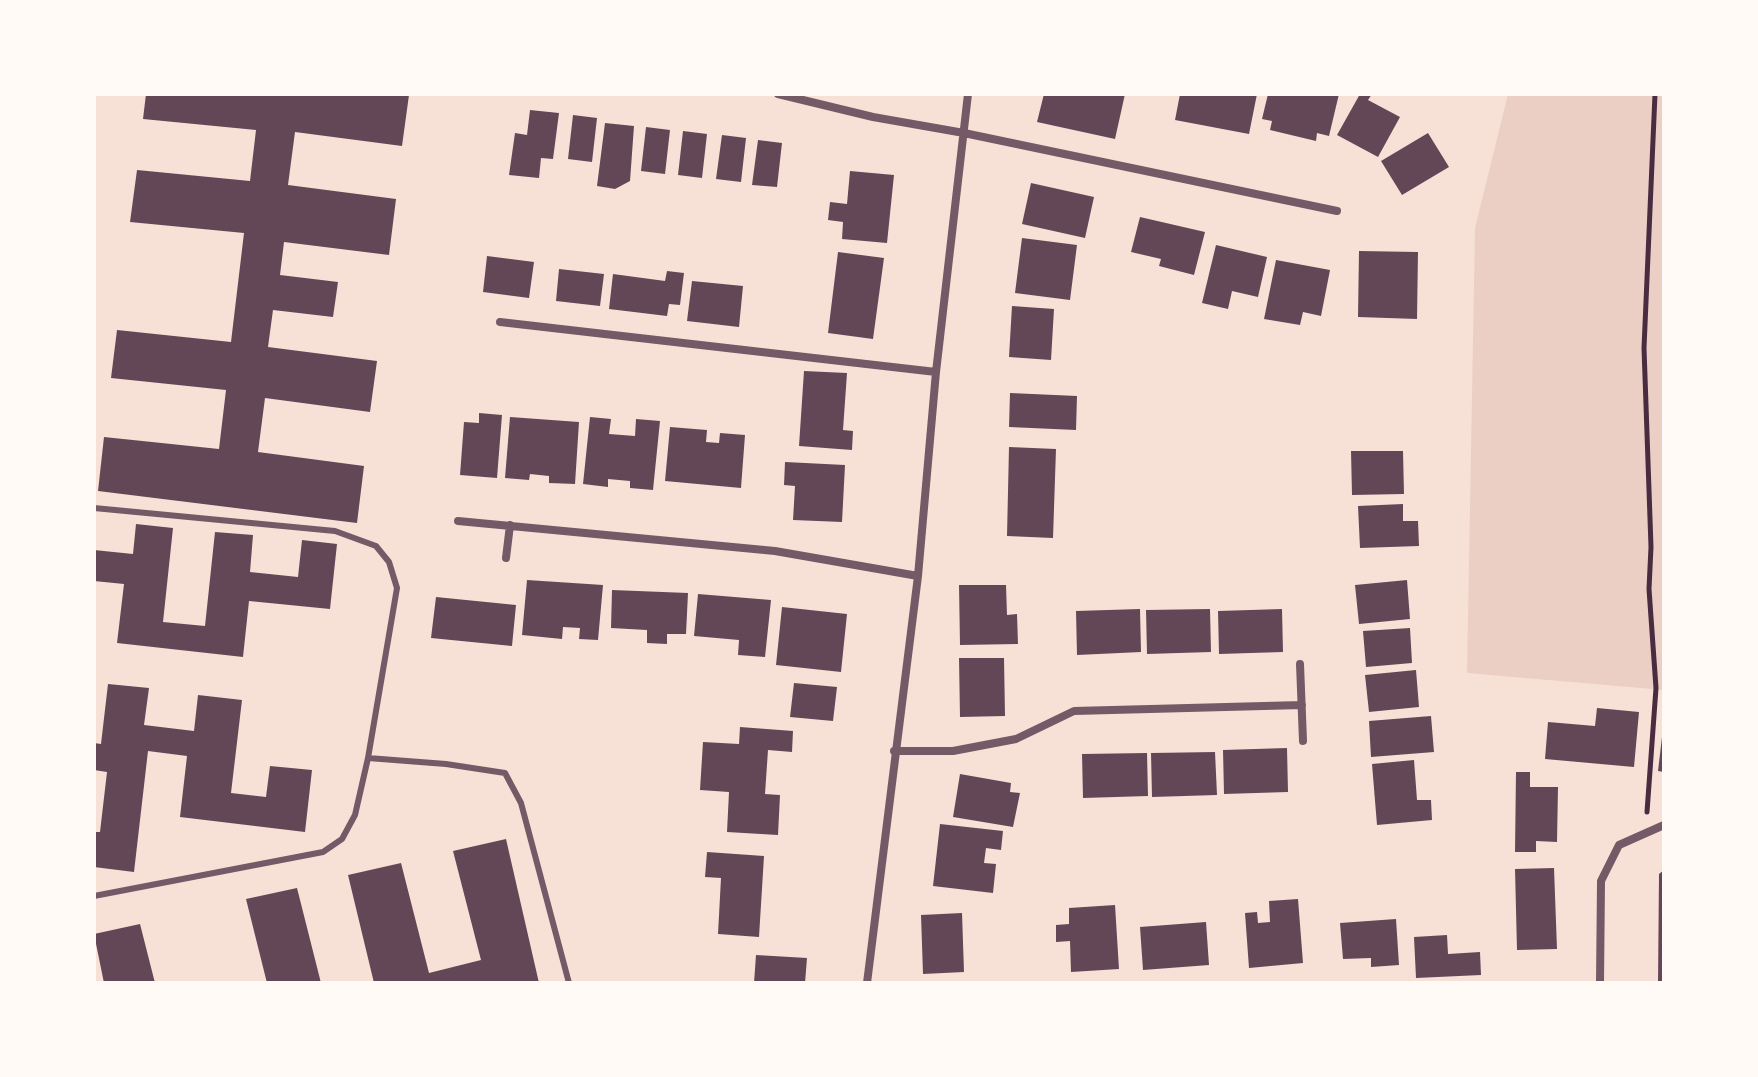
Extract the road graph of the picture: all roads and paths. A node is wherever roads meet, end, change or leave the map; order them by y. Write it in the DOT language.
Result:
graph roads {
  1 [pos="778,94"];
  2 [pos="968,94"];
  3 [pos="1655,94"];
  4 [pos="964,133"];
  5 [pos="1337,211"];
  6 [pos="500,322"];
  7 [pos="936,372"];
  8 [pos="94,508"];
  9 [pos="458,521"];
  10 [pos="510,525"];
  11 [pos="506,558"];
  12 [pos="918,576"];
  13 [pos="1300,664"];
  14 [pos="1302,705"];
  15 [pos="1303,741"];
  16 [pos="894,751"];
  17 [pos="368,758"];
  18 [pos="1664,825"];
  19 [pos="1646,833"];
  20 [pos="94,896"];
  21 [pos="569,983"];
  22 [pos="867,983"];
  23 [pos="1600,983"];
  1 -- 4 [label="street"];
  2 -- 4 [label="street"];
  3 -- 19 [label="path"];
  4 -- 5 [label="street"];
  4 -- 7 [label="street"];
  6 -- 7 [label="street"];
  7 -- 12 [label="street"];
  8 -- 17 [label="lane"];
  9 -- 10 [label="street"];
  10 -- 11 [label="street"];
  10 -- 12 [label="street"];
  12 -- 16 [label="street"];
  13 -- 14 [label="street"];
  14 -- 15 [label="street"];
  14 -- 16 [label="street"];
  16 -- 22 [label="street"];
  17 -- 20 [label="lane"];
  17 -- 21 [label="lane"];
  18 -- 19 [label="street"];
  19 -- 23 [label="street"];
}
